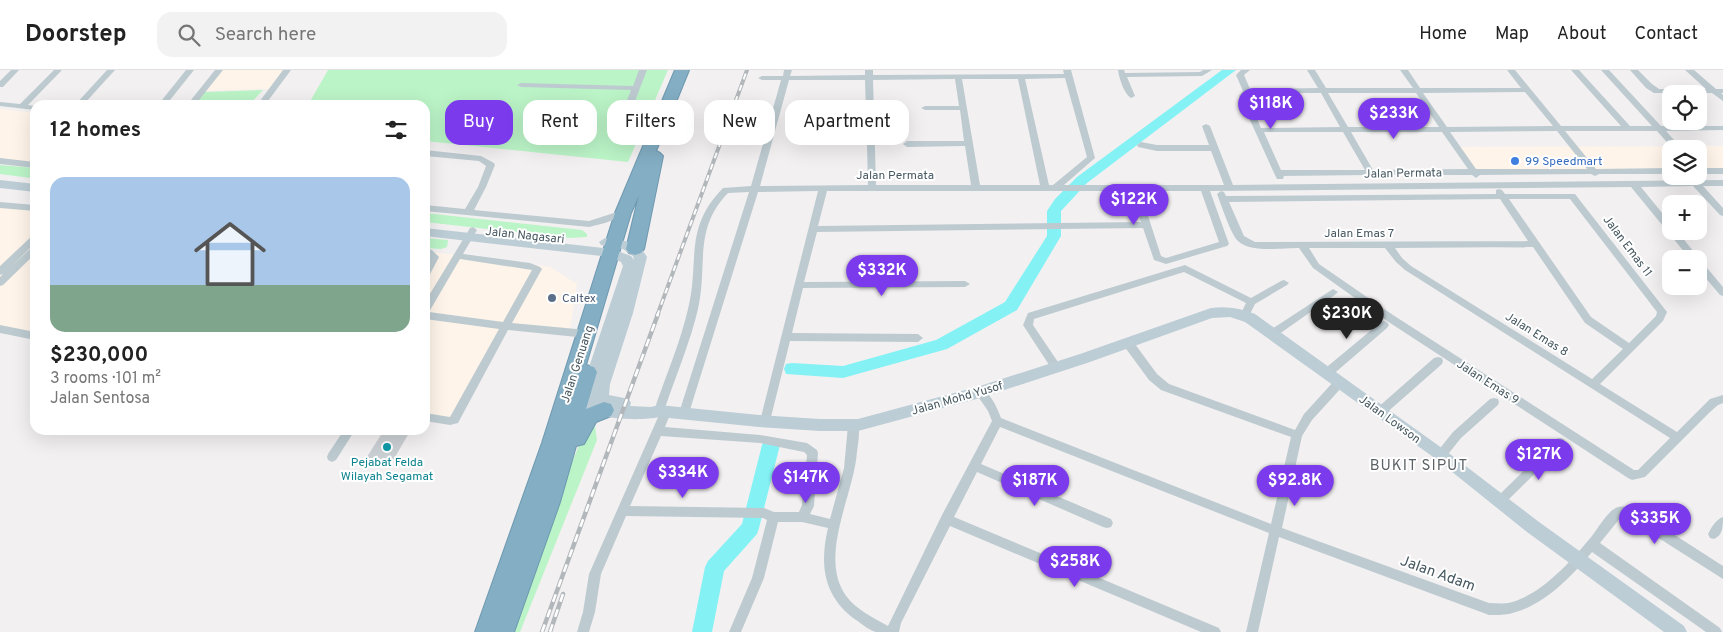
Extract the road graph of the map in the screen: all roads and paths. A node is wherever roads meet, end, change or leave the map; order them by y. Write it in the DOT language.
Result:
graph roads {
  1 [pos="15,70"];
  2 [pos="58,70"];
  3 [pos="111,70"];
  4 [pos="190,70"];
  5 [pos="219,70"];
  6 [pos="287,70"];
  7 [pos="643,70"];
  8 [pos="682,70"];
  9 [pos="688,70"];
  10 [pos="1208,70"];
  11 [pos="1246,70"];
  12 [pos="1311,70"];
  13 [pos="1404,70"];
  14 [pos="1510,70"];
  15 [pos="1575,70"];
  16 [pos="1605,70"];
  17 [pos="1634,70"];
  18 [pos="1689,70"];
  19 [pos="1121,72"];
  20 [pos="1165,72"];
  21 [pos="1068,73"];
  22 [pos="787,74"];
  23 [pos="812,74"];
  24 [pos="868,74"];
  25 [pos="1021,76"];
  26 [pos="958,77"];
  27 [pos="762,78"];
  28 [pos="0,85"];
  29 [pos="521,85"];
  30 [pos="636,88"];
  31 [pos="1419,90"];
  32 [pos="1526,90"];
  33 [pos="1247,91"];
  34 [pos="1714,91"];
  35 [pos="1723,91"];
  36 [pos="1324,92"];
  37 [pos="1131,96"];
  38 [pos="1723,99"];
  39 [pos="84,100"];
  40 [pos="166,100"];
  41 [pos="195,100"];
  42 [pos="265,100"];
  43 [pos="631,100"];
  44 [pos="869,100"];
  45 [pos="22,106"];
  46 [pos="30,107"];
  47 [pos="2,108"];
  48 [pos="925,108"];
  49 [pos="964,108"];
  50 [pos="30,113"];
  51 [pos="1206,126"];
  52 [pos="1627,128"];
  53 [pos="1660,128"];
  54 [pos="1723,128"];
  55 [pos="1345,129"];
  56 [pos="1444,129"];
  57 [pos="1558,129"];
  58 [pos="1258,130"];
  59 [pos="1670,140"];
  60 [pos="969,143"];
  61 [pos="909,144"];
  62 [pos="870,145"];
  63 [pos="1141,145"];
  64 [pos="1214,148"];
  65 [pos="430,154"];
  66 [pos="0,161"];
  67 [pos="30,164"];
  68 [pos="1473,171"];
  69 [pos="1593,171"];
  70 [pos="1662,171"];
  71 [pos="1707,171"];
  72 [pos="1723,171"];
  73 [pos="1369,172"];
  74 [pos="1278,173"];
  75 [pos="0,177"];
  76 [pos="30,183"];
  77 [pos="1604,183"];
  78 [pos="1633,183"];
  79 [pos="1662,183"];
  80 [pos="1723,183"];
  81 [pos="0,184"];
  82 [pos="30,184"];
  83 [pos="1707,184"];
  84 [pos="1482,185"];
  85 [pos="1494,185"];
  86 [pos="1697,185"];
  87 [pos="1046,186"];
  88 [pos="1061,186"];
  89 [pos="1378,186"];
  90 [pos="976,187"];
  91 [pos="1134,187"];
  92 [pos="1229,187"];
  93 [pos="1284,187"];
  94 [pos="755,188"];
  95 [pos="822,188"];
  96 [pos="872,188"];
  97 [pos="1204,188"];
  98 [pos="1219,188"];
  99 [pos="1501,196"];
  100 [pos="1223,199"];
  101 [pos="0,205"];
  102 [pos="30,208"];
  103 [pos="430,208"];
  104 [pos="468,212"];
  105 [pos="623,213"];
  106 [pos="1723,214"];
  107 [pos="1662,219"];
  108 [pos="430,225"];
  109 [pos="1146,225"];
  110 [pos="812,228"];
  111 [pos="430,232"];
  112 [pos="471,233"];
  113 [pos="1679,240"];
  114 [pos="30,243"];
  115 [pos="1534,244"];
  116 [pos="1302,245"];
  117 [pos="1389,246"];
  118 [pos="622,249"];
  119 [pos="1688,250"];
  120 [pos="30,254"];
  121 [pos="430,254"];
  122 [pos="458,256"];
  123 [pos="430,265"];
  124 [pos="0,272"];
  125 [pos="1707,274"];
  126 [pos="0,283"];
  127 [pos="1284,283"];
  128 [pos="965,284"];
  129 [pos="799,285"];
  130 [pos="1333,292"];
  131 [pos="1723,293"];
  132 [pos="430,302"];
  133 [pos="1248,309"];
  134 [pos="430,316"];
  135 [pos="1384,325"];
  136 [pos="506,326"];
  137 [pos="0,329"];
  138 [pos="587,334"];
  139 [pos="1272,334"];
  140 [pos="30,335"];
  141 [pos="786,337"];
  142 [pos="918,338"];
  143 [pos="1128,343"];
  144 [pos="1628,348"];
  145 [pos="1438,362"];
  146 [pos="1057,368"];
  147 [pos="1326,374"];
  148 [pos="1340,383"];
  149 [pos="1593,384"];
  150 [pos="980,392"];
  151 [pos="1723,399"];
  152 [pos="1494,402"];
  153 [pos="604,410"];
  154 [pos="662,411"];
  155 [pos="1380,412"];
  156 [pos="684,413"];
  157 [pos="430,418"];
  158 [pos="765,421"];
  159 [pos="997,421"];
  160 [pos="853,425"];
  161 [pos="658,431"];
  162 [pos="347,435"];
  163 [pos="1297,435"];
  164 [pos="1678,438"];
  165 [pos="1560,442"];
  166 [pos="1441,455"];
  167 [pos="332,457"];
  168 [pos="974,466"];
  169 [pos="1500,501"];
  170 [pos="548,502"];
  171 [pos="623,511"];
  172 [pos="769,515"];
  173 [pos="802,516"];
  174 [pos="946,519"];
  175 [pos="1723,522"];
  176 [pos="1107,523"];
  177 [pos="834,525"];
  178 [pos="1276,531"];
  179 [pos="1714,534"];
  180 [pos="1591,544"];
  181 [pos="1578,559"];
  182 [pos="1723,573"];
  183 [pos="487,632"];
  184 [pos="502,632"];
  185 [pos="583,632"];
  186 [pos="735,632"];
  187 [pos="888,632"];
  188 [pos="893,632"];
  189 [pos="1215,632"];
  190 [pos="1252,632"];
  191 [pos="1678,632"];
  192 [pos="1716,632"];
  1 -- 28 [label="street"];
  2 -- 45 [label="street"];
  3 -- 39 [label="street"];
  4 -- 40 [label="street"];
  5 -- 41 [label="street"];
  6 -- 42 [label="street"];
  7 -- 30 [label="street"];
  8 -- 105 [label="highway, Jalan Genuang"];
  9 -- 118 [label="highway"];
  10 -- 20 [label="street"];
  11 -- 33 [label="street"];
  12 -- 36 [label="street"];
  13 -- 31 [label="street"];
  14 -- 32 [label="street"];
  15 -- 52 [label="street"];
  16 -- 53 [label="street"];
  17 -- 34 [label="street"];
  18 -- 34 [label="street"];
  19 -- 20 [label="street"];
  19 -- 37 [label="street"];
  21 -- 25 [label="street"];
  21 -- 88 [label="street"];
  22 -- 23 [label="street"];
  22 -- 27 [label="street"];
  22 -- 94 [label="street"];
  23 -- 24 [label="street"];
  24 -- 26 [label="street"];
  24 -- 44 [label="street"];
  25 -- 26 [label="street"];
  25 -- 87 [label="street"];
  26 -- 49 [label="street"];
  29 -- 30 [label="street"];
  30 -- 43 [label="street"];
  31 -- 32 [label="street"];
  31 -- 36 [label="street"];
  31 -- 56 [label="street"];
  32 -- 57 [label="street"];
  33 -- 36 [label="street"];
  33 -- 58 [label="street"];
  34 -- 35 [label="street"];
  34 -- 38 [label="street"];
  36 -- 55 [label="street"];
  45 -- 46 [label="street"];
  45 -- 47 [label="street"];
  47 -- 50 [label="street"];
  48 -- 49 [label="street"];
  49 -- 60 [label="street"];
  51 -- 64 [label="street"];
  52 -- 53 [label="street"];
  52 -- 57 [label="street"];
  53 -- 54 [label="street"];
  53 -- 59 [label="street"];
  55 -- 56 [label="street"];
  55 -- 58 [label="street"];
  55 -- 73 [label="street"];
  56 -- 57 [label="street"];
  56 -- 68 [label="street"];
  57 -- 69 [label="street"];
  58 -- 74 [label="street"];
  60 -- 61 [label="street"];
  60 -- 90 [label="street"];
  62 -- 96 [label="street"];
  63 -- 64 [label="street"];
  64 -- 92 [label="street"];
  65 -- 104 [label="street"];
  66 -- 67 [label="street"];
  68 -- 69 [label="street"];
  68 -- 73 [label="street"];
  68 -- 84 [label="street"];
  69 -- 70 [label="street"];
  69 -- 77 [label="street"];
  71 -- 72 [label="street"];
  73 -- 74 [label="street"];
  73 -- 89 [label="street"];
  74 -- 93 [label="street"];
  75 -- 76 [label="street"];
  77 -- 78 [label="street, Jalan Permata"];
  77 -- 85 [label="street, Jalan Permata"];
  78 -- 79 [label="street, Jalan Permata"];
  78 -- 107 [label="street"];
  80 -- 83 [label="street, Jalan Permata"];
  81 -- 82 [label="street"];
  84 -- 85 [label="street, Jalan Permata"];
  84 -- 89 [label="street, Jalan Permata"];
  85 -- 99 [label="street"];
  86 -- 106 [label="street"];
  87 -- 88 [label="street, Jalan Permata"];
  87 -- 90 [label="street, Jalan Permata"];
  88 -- 91 [label="street, Jalan Permata"];
  89 -- 93 [label="street, Jalan Permata"];
  90 -- 96 [label="street, Jalan Permata"];
  91 -- 97 [label="street, Jalan Permata"];
  91 -- 109 [label="street"];
  92 -- 93 [label="street, Jalan Permata"];
  92 -- 98 [label="street, Jalan Permata"];
  94 -- 95 [label="street, Jalan Permata"];
  94 -- 154 [label="street, Jalan Permata"];
  94 -- 156 [label="street"];
  95 -- 96 [label="street, Jalan Permata"];
  95 -- 110 [label="street"];
  97 -- 98 [label="street, Jalan Permata"];
  97 -- 109 [label="street"];
  98 -- 100 [label="street, Jalan Emas 7"];
  99 -- 100 [label="street"];
  99 -- 115 [label="street"];
  99 -- 144 [label="street, Jalan Emas 11"];
  100 -- 116 [label="street, Jalan Emas 7"];
  101 -- 102 [label="street"];
  103 -- 104 [label="street, Jalan Nagasari"];
  104 -- 105 [label="street, Jalan Nagasari"];
  105 -- 118 [label="highway, Jalan Genuang"];
  108 -- 112 [label="street, Jalan Nagasari"];
  109 -- 110 [label="street"];
  110 -- 129 [label="street"];
  111 -- 112 [label="street, Jalan Nagasari"];
  112 -- 118 [label="street, Jalan Nagasari"];
  112 -- 122 [label="street"];
  113 -- 119 [label="street"];
  114 -- 124 [label="street"];
  115 -- 117 [label="street, Jalan Emas 7"];
  115 -- 144 [label="street"];
  116 -- 117 [label="street, Jalan Emas 7"];
  116 -- 164 [label="street, Jalan Emas 9"];
  117 -- 149 [label="street, Jalan Emas 8"];
  118 -- 138 [label="highway, Jalan Genuang"];
  118 -- 153 [label="street"];
  118 -- 154 [label="street"];
  118 -- 170 [label="highway, Jalan Genuang"];
  120 -- 126 [label="street"];
  121 -- 123 [label="street"];
  122 -- 132 [label="street"];
  122 -- 136 [label="street"];
  125 -- 131 [label="street"];
  127 -- 133 [label="street"];
  128 -- 129 [label="street"];
  129 -- 141 [label="street"];
  130 -- 139 [label="street"];
  133 -- 139 [label="street, Jalan Lowson"];
  133 -- 143 [label="street, Jalan Mohd Yusof"];
  133 -- 146 [label="street"];
  134 -- 136 [label="street"];
  135 -- 147 [label="street"];
  136 -- 138 [label="street"];
  136 -- 157 [label="street"];
  137 -- 140 [label="street"];
  138 -- 183 [label="highway, Jalan Genuang"];
  139 -- 147 [label="street, Jalan Lowson"];
  141 -- 142 [label="street"];
  141 -- 158 [label="street"];
  143 -- 146 [label="street, Jalan Mohd Yusof"];
  143 -- 163 [label="street"];
  144 -- 149 [label="street, Jalan Emas 11"];
  145 -- 155 [label="street"];
  146 -- 150 [label="street, Jalan Mohd Yusof"];
  147 -- 148 [label="street, Jalan Lowson"];
  148 -- 155 [label="street, Jalan Lowson"];
  148 -- 163 [label="street"];
  149 -- 164 [label="street, Jalan Emas 8"];
  150 -- 159 [label="street"];
  150 -- 160 [label="street, Jalan Mohd Yusof"];
  151 -- 164 [label="street, Jalan Emas 9"];
  152 -- 166 [label="street"];
  153 -- 154 [label="street, Jalan Mohd Yusof"];
  153 -- 170 [label="highway"];
  154 -- 156 [label="street, Jalan Mohd Yusof"];
  154 -- 161 [label="street"];
  155 -- 166 [label="street, Jalan Lowson"];
  156 -- 158 [label="street, Jalan Mohd Yusof"];
  158 -- 160 [label="street, Jalan Mohd Yusof"];
  159 -- 168 [label="street"];
  159 -- 178 [label="street, Jalan Adam"];
  160 -- 177 [label="street"];
  161 -- 171 [label="street"];
  161 -- 173 [label="street"];
  162 -- 167 [label="street"];
  163 -- 178 [label="street"];
  165 -- 169 [label="street"];
  166 -- 169 [label="street, Jalan Lowson"];
  168 -- 174 [label="street"];
  168 -- 176 [label="street"];
  169 -- 181 [label="street, Jalan Lowson"];
  170 -- 184 [label="highway, Jalan Genuang"];
  171 -- 172 [label="street"];
  171 -- 185 [label="street"];
  172 -- 173 [label="street"];
  172 -- 186 [label="street"];
  173 -- 177 [label="street"];
  174 -- 188 [label="street"];
  174 -- 189 [label="street"];
  175 -- 179 [label="street"];
  177 -- 187 [label="street"];
  178 -- 181 [label="street, Jalan Adam"];
  178 -- 190 [label="street"];
  180 -- 181 [label="street"];
  180 -- 182 [label="street"];
  180 -- 192 [label="street"];
  181 -- 191 [label="street, Jalan Lowson"];
}
